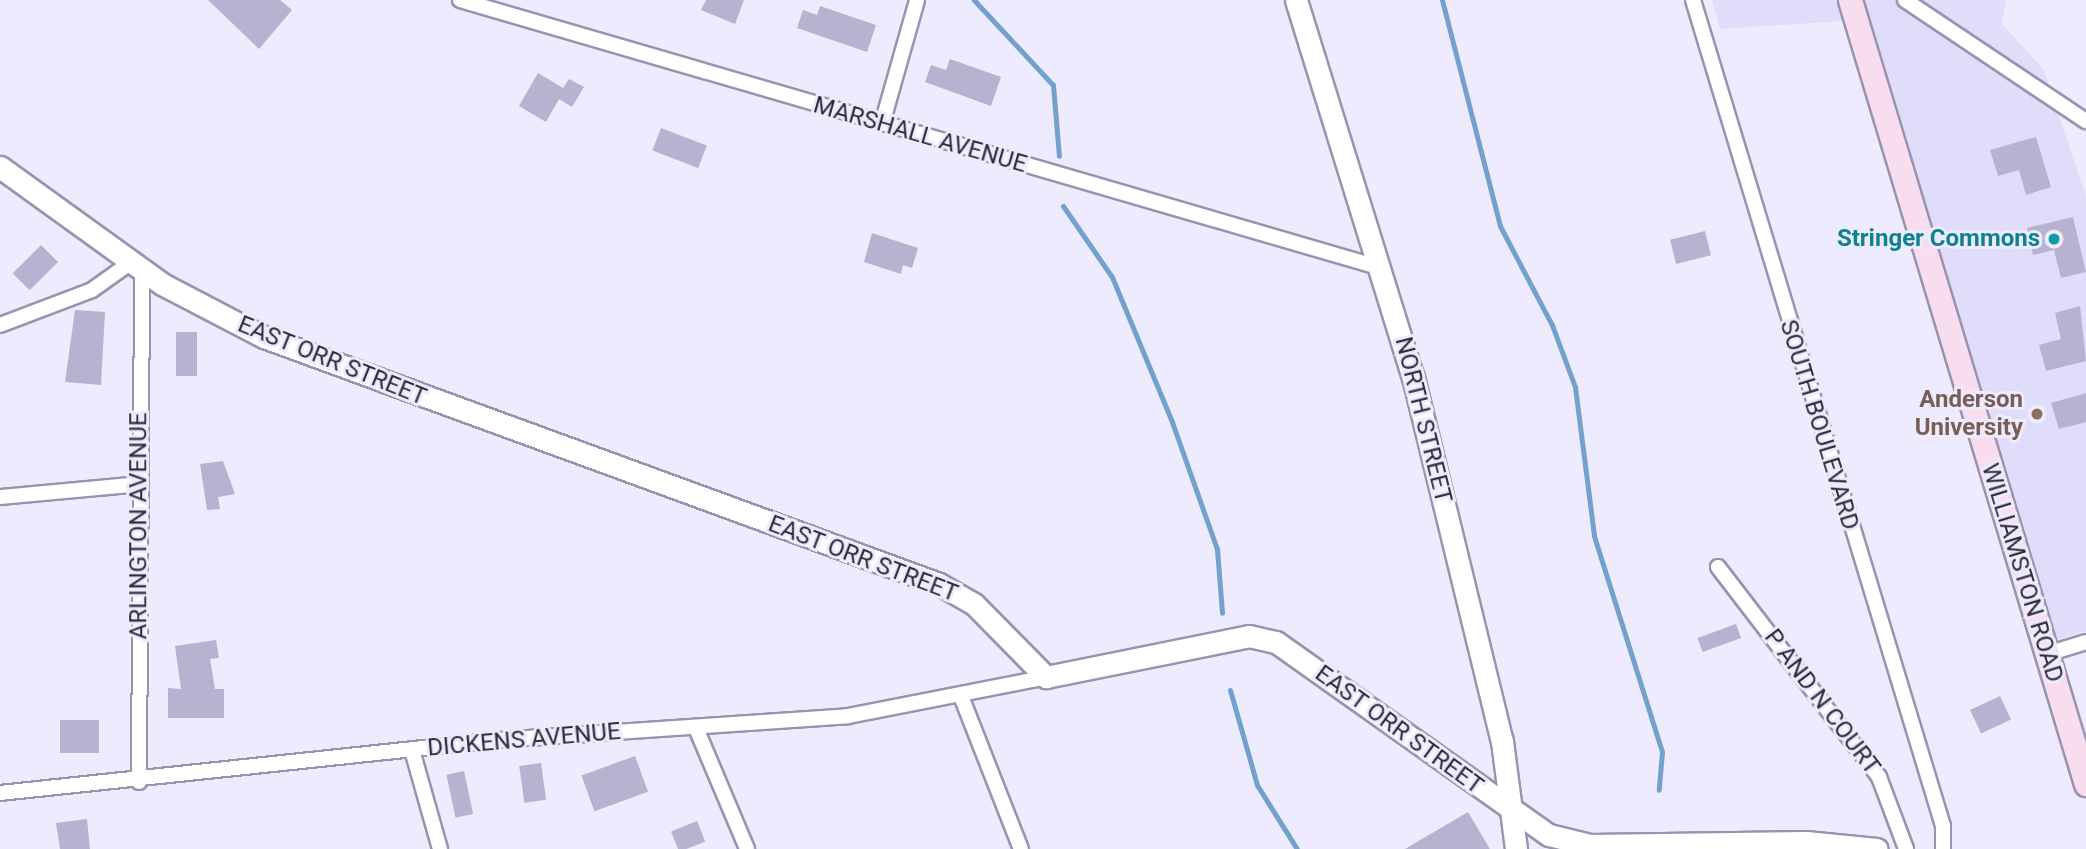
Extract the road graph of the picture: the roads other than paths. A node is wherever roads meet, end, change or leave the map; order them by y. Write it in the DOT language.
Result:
graph roads {
  1 [pos="460,0"];
  2 [pos="917,0"];
  3 [pos="1296,0"];
  4 [pos="1693,0"];
  5 [pos="1850,0"];
  6 [pos="1905,0"];
  7 [pos="2086,121"];
  8 [pos="882,124"];
  9 [pos="0,167"];
  10 [pos="136,267"];
  11 [pos="1381,268"];
  12 [pos="0,325"];
  13 [pos="139,484"];
  14 [pos="0,497"];
  15 [pos="1718,567"];
  16 [pos="2086,642"];
  17 [pos="2047,654"];
  18 [pos="1046,677"];
  19 [pos="961,696"];
  20 [pos="696,728"];
  21 [pos="412,750"];
  22 [pos="138,782"];
  23 [pos="2086,784"];
  24 [pos="0,793"];
  25 [pos="1511,812"];
  26 [pos="1778,845"];
  27 [pos="440,849"];
  28 [pos="747,849"];
  29 [pos="1021,849"];
  30 [pos="1516,849"];
  31 [pos="1877,849"];
  32 [pos="1906,849"];
  33 [pos="1943,849"];
  1 -- 8 [label="street, MARSHALL AVENUE"];
  2 -- 8 [label="street"];
  3 -- 11 [label="street, NORTH STREET"];
  4 -- 33 [label="street, SOUTH BOULEVARD"];
  5 -- 17 [label="main road, WILLIAMSTON ROAD"];
  6 -- 7 [label="street"];
  8 -- 11 [label="street, MARSHALL AVENUE"];
  9 -- 10 [label="street, EAST ORR STREET"];
  10 -- 12 [label="street"];
  10 -- 13 [label="street, ARLINGTON AVENUE"];
  10 -- 18 [label="street, EAST ORR STREET"];
  11 -- 25 [label="street, NORTH STREET"];
  13 -- 14 [label="street"];
  13 -- 22 [label="street, ARLINGTON AVENUE"];
  15 -- 32 [label="street, P AND N COURT"];
  16 -- 17 [label="street"];
  17 -- 23 [label="main road, WILLIAMSTON ROAD"];
  18 -- 19 [label="street, DICKENS AVENUE"];
  18 -- 25 [label="street, EAST ORR STREET"];
  19 -- 20 [label="street, DICKENS AVENUE"];
  19 -- 29 [label="street"];
  20 -- 21 [label="street, DICKENS AVENUE"];
  20 -- 28 [label="street"];
  21 -- 22 [label="street, DICKENS AVENUE"];
  21 -- 27 [label="street"];
  22 -- 24 [label="street, DICKENS AVENUE"];
  25 -- 26 [label="street, EAST ORR STREET"];
  25 -- 30 [label="street, NORTH STREET"];
  26 -- 31 [label="street, EAST ORR STREET"];
}
